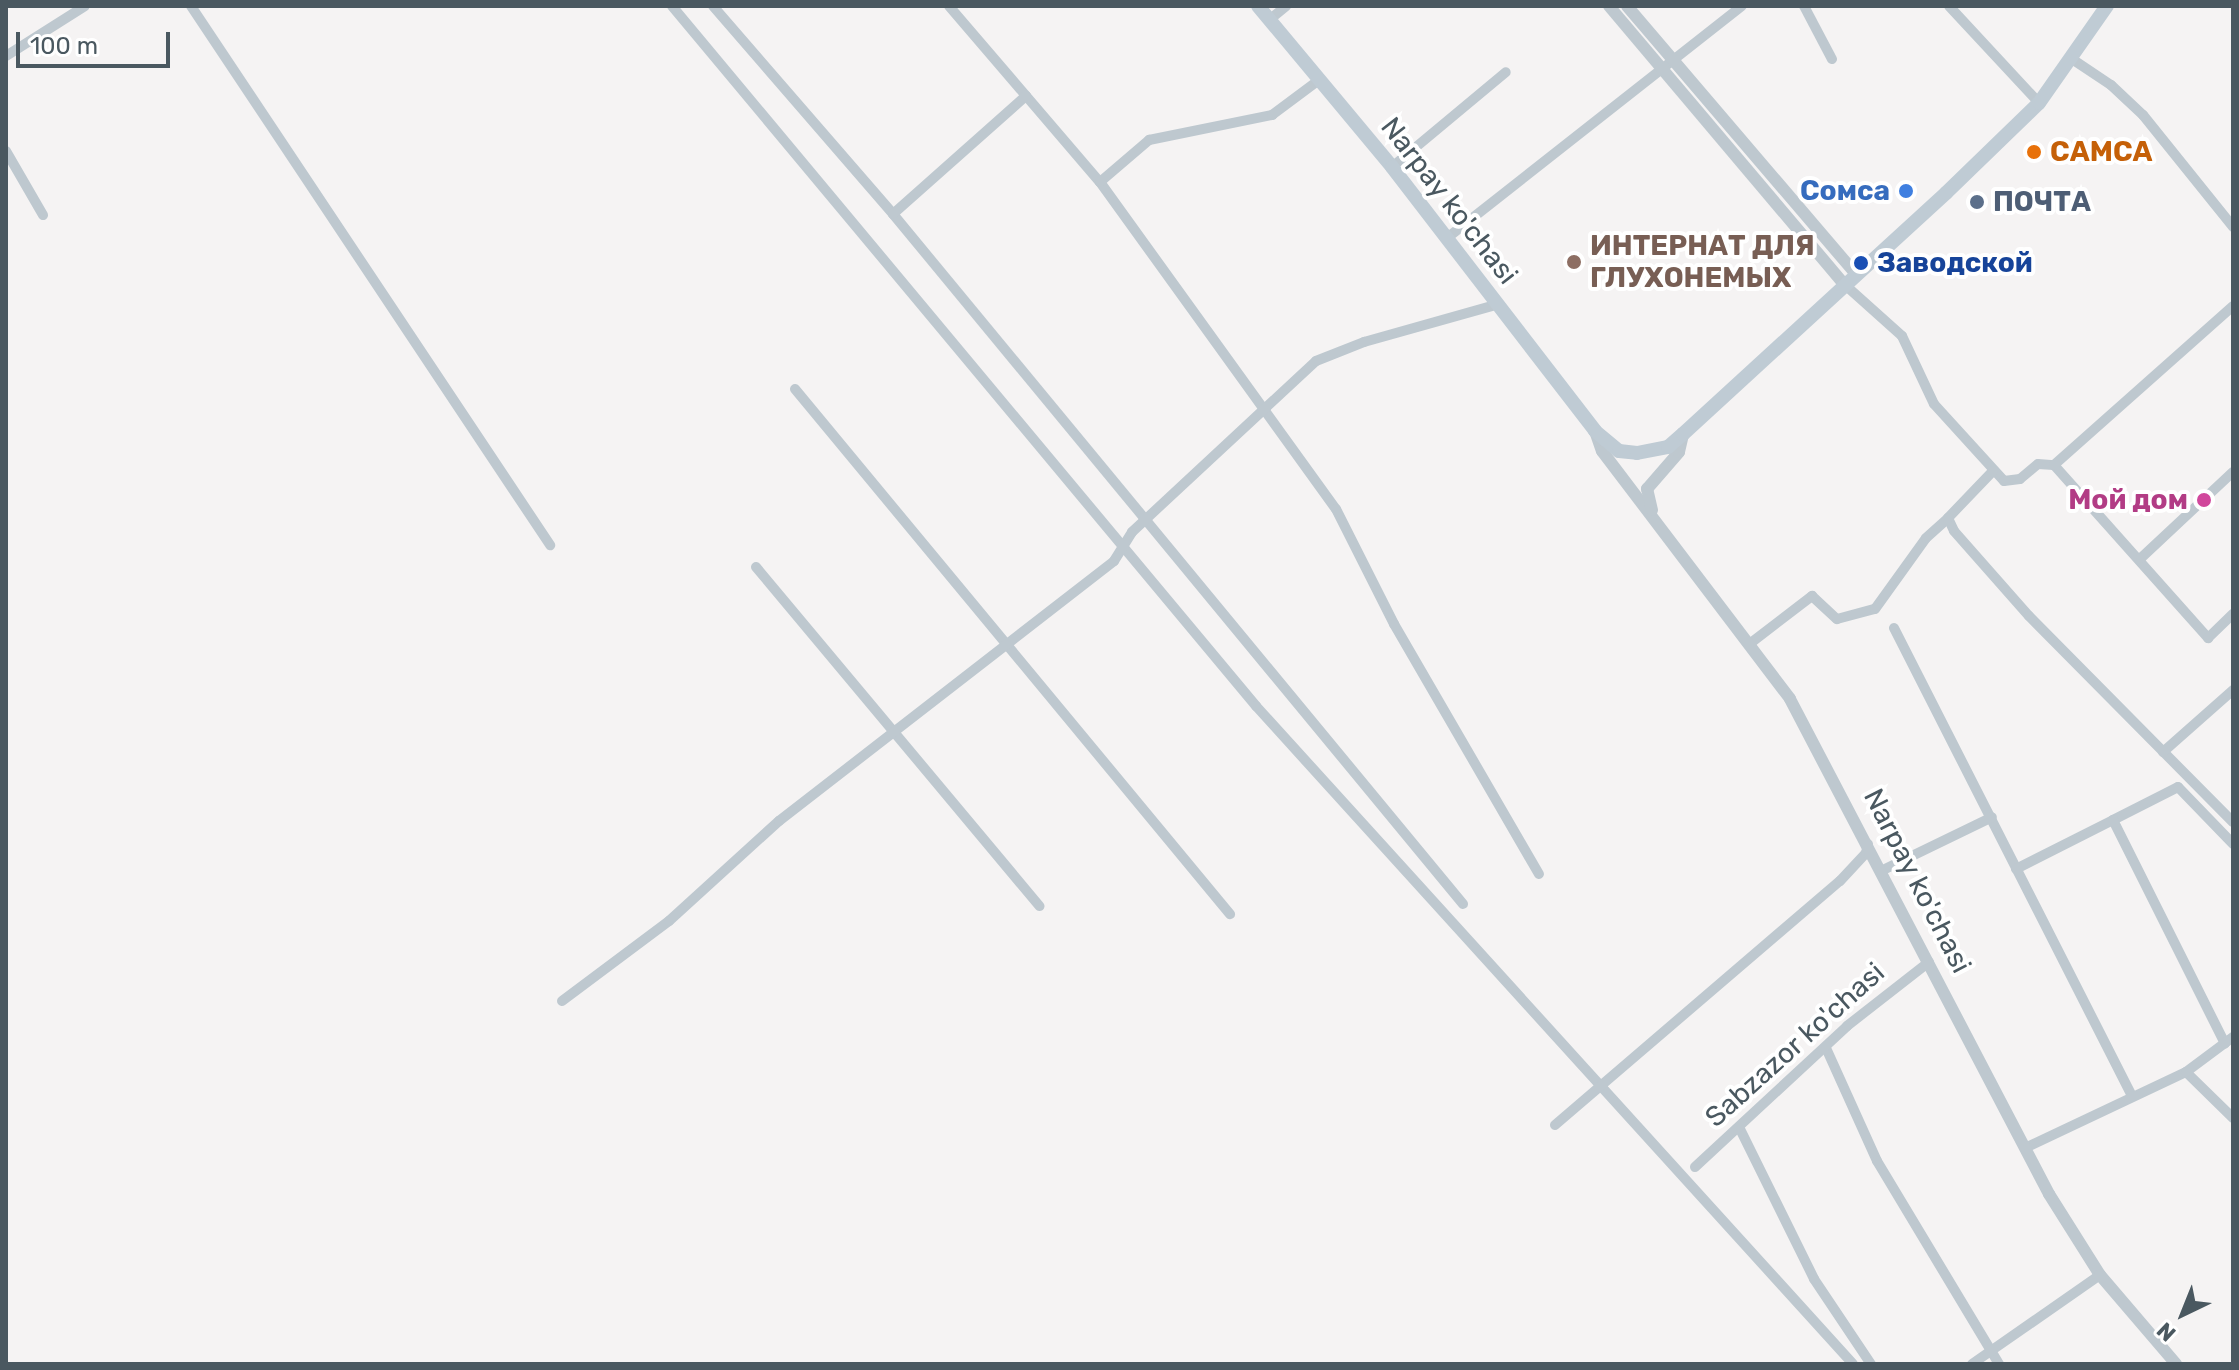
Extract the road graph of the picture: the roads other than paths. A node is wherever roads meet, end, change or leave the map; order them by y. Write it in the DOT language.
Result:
graph roads {
  1 [pos="85,6"];
  2 [pos="191,6"];
  3 [pos="672,6"];
  4 [pos="713,6"];
  5 [pos="949,6"];
  6 [pos="1258,6"];
  7 [pos="1286,6"];
  8 [pos="1609,6"];
  9 [pos="1627,6"];
  10 [pos="1742,6"];
  11 [pos="1804,6"];
  12 [pos="1949,6"];
  13 [pos="2107,6"];
  14 [pos="1269,20"];
  15 [pos="6,56"];
  16 [pos="1832,59"];
  17 [pos="2072,59"];
  18 [pos="1672,60"];
  19 [pos="1661,70"];
  20 [pos="1506,72"];
  21 [pos="1319,80"];
  22 [pos="1026,96"];
  23 [pos="2039,103"];
  24 [pos="6,151"];
  25 [pos="1392,167"];
  26 [pos="1100,182"];
  27 [pos="893,214"];
  28 [pos="43,215"];
  29 [pos="2233,227"];
  30 [pos="1447,238"];
  31 [pos="1856,274"];
  32 [pos="1844,284"];
  33 [pos="1496,305"];
  34 [pos="2233,306"];
  35 [pos="795,389"];
  36 [pos="1264,410"];
  37 [pos="1595,431"];
  38 [pos="1683,434"];
  39 [pos="2054,465"];
  40 [pos="1993,471"];
  41 [pos="2233,472"];
  42 [pos="1948,518"];
  43 [pos="1147,519"];
  44 [pos="1656,520"];
  45 [pos="550,545"];
  46 [pos="1120,550"];
  47 [pos="2141,558"];
  48 [pos="756,567"];
  49 [pos="2233,614"];
  50 [pos="1894,628"];
  51 [pos="1752,642"];
  52 [pos="1010,644"];
  53 [pos="2233,690"];
  54 [pos="894,732"];
  55 [pos="2163,752"];
  56 [pos="1992,817"];
  57 [pos="2113,820"];
  58 [pos="2233,822"];
  59 [pos="1868,842"];
  60 [pos="2233,844"];
  61 [pos="2016,869"];
  62 [pos="1883,870"];
  63 [pos="1539,874"];
  64 [pos="1463,904"];
  65 [pos="1039,906"];
  66 [pos="1230,914"];
  67 [pos="1929,962"];
  68 [pos="562,1001"];
  69 [pos="2229,1040"];
  70 [pos="1826,1048"];
  71 [pos="2186,1072"];
  72 [pos="1598,1087"];
  73 [pos="2131,1094"];
  74 [pos="2233,1118"];
  75 [pos="1555,1125"];
  76 [pos="1740,1129"];
  77 [pos="2025,1148"];
  78 [pos="1695,1167"];
  79 [pos="2100,1275"];
  80 [pos="1987,1352"];
  81 [pos="1853,1364"];
  82 [pos="1871,1364"];
  83 [pos="1972,1364"];
  84 [pos="1999,1364"];
  85 [pos="2176,1364"];
  1 -- 15 [label="street"];
  2 -- 45 [label="street"];
  3 -- 46 [label="street"];
  4 -- 27 [label="street"];
  5 -- 22 [label="street"];
  6 -- 14 [label="main road, Narpay ko'chasi"];
  7 -- 14 [label="street"];
  8 -- 19 [label="street"];
  9 -- 18 [label="street"];
  10 -- 18 [label="street"];
  11 -- 16 [label="street"];
  12 -- 23 [label="street"];
  13 -- 17 [label="main road"];
  14 -- 21 [label="main road, Narpay ko'chasi"];
  17 -- 23 [label="main road"];
  17 -- 29 [label="street"];
  18 -- 19 [label="street"];
  18 -- 31 [label="street"];
  19 -- 30 [label="street"];
  19 -- 32 [label="street"];
  20 -- 25 [label="street"];
  21 -- 25 [label="main road, Narpay ko'chasi"];
  21 -- 26 [label="street"];
  22 -- 26 [label="street"];
  22 -- 27 [label="street"];
  23 -- 31 [label="main road"];
  24 -- 28 [label="street"];
  25 -- 30 [label="main road, Narpay ko'chasi"];
  26 -- 36 [label="street"];
  27 -- 43 [label="street"];
  30 -- 33 [label="main road, Narpay ko'chasi"];
  31 -- 32 [label="main road"];
  32 -- 38 [label="main road"];
  32 -- 40 [label="street"];
  33 -- 36 [label="street"];
  33 -- 37 [label="main road, Narpay ko'chasi"];
  34 -- 39 [label="street"];
  35 -- 52 [label="street"];
  36 -- 43 [label="street"];
  36 -- 63 [label="street"];
  37 -- 38 [label="main road, Narpay ko'chasi"];
  37 -- 44 [label="street, Narpay ko'chasi"];
  38 -- 44 [label="street"];
  39 -- 40 [label="street"];
  39 -- 47 [label="street"];
  40 -- 42 [label="street"];
  41 -- 47 [label="street"];
  42 -- 51 [label="street"];
  42 -- 55 [label="street"];
  43 -- 46 [label="street"];
  43 -- 64 [label="street"];
  44 -- 51 [label="street, Narpay ko'chasi"];
  46 -- 52 [label="street"];
  46 -- 72 [label="street"];
  47 -- 49 [label="street"];
  48 -- 54 [label="street"];
  50 -- 56 [label="street"];
  51 -- 59 [label="street, Narpay ko'chasi"];
  52 -- 54 [label="street"];
  52 -- 66 [label="street"];
  53 -- 55 [label="street"];
  54 -- 65 [label="street"];
  54 -- 68 [label="street"];
  55 -- 58 [label="street"];
  56 -- 61 [label="street"];
  56 -- 62 [label="street"];
  57 -- 60 [label="street"];
  57 -- 61 [label="street"];
  57 -- 69 [label="street"];
  59 -- 62 [label="street, Narpay ko'chasi"];
  59 -- 72 [label="street"];
  61 -- 73 [label="street"];
  62 -- 67 [label="street, Narpay ko'chasi"];
  67 -- 70 [label="street, Sabzazor ko'chasi"];
  67 -- 77 [label="street, Narpay ko'chasi"];
  69 -- 71 [label="street"];
  70 -- 76 [label="street, Sabzazor ko'chasi"];
  70 -- 80 [label="street"];
  71 -- 73 [label="street"];
  71 -- 74 [label="street"];
  72 -- 75 [label="street"];
  72 -- 81 [label="street"];
  73 -- 77 [label="street"];
  76 -- 78 [label="street, Sabzazor ko'chasi"];
  76 -- 82 [label="street"];
  77 -- 79 [label="street, Narpay ko'chasi"];
  79 -- 80 [label="street"];
  79 -- 85 [label="street, Narpay ko'chasi"];
  80 -- 83 [label="street"];
  80 -- 84 [label="street"];
}
